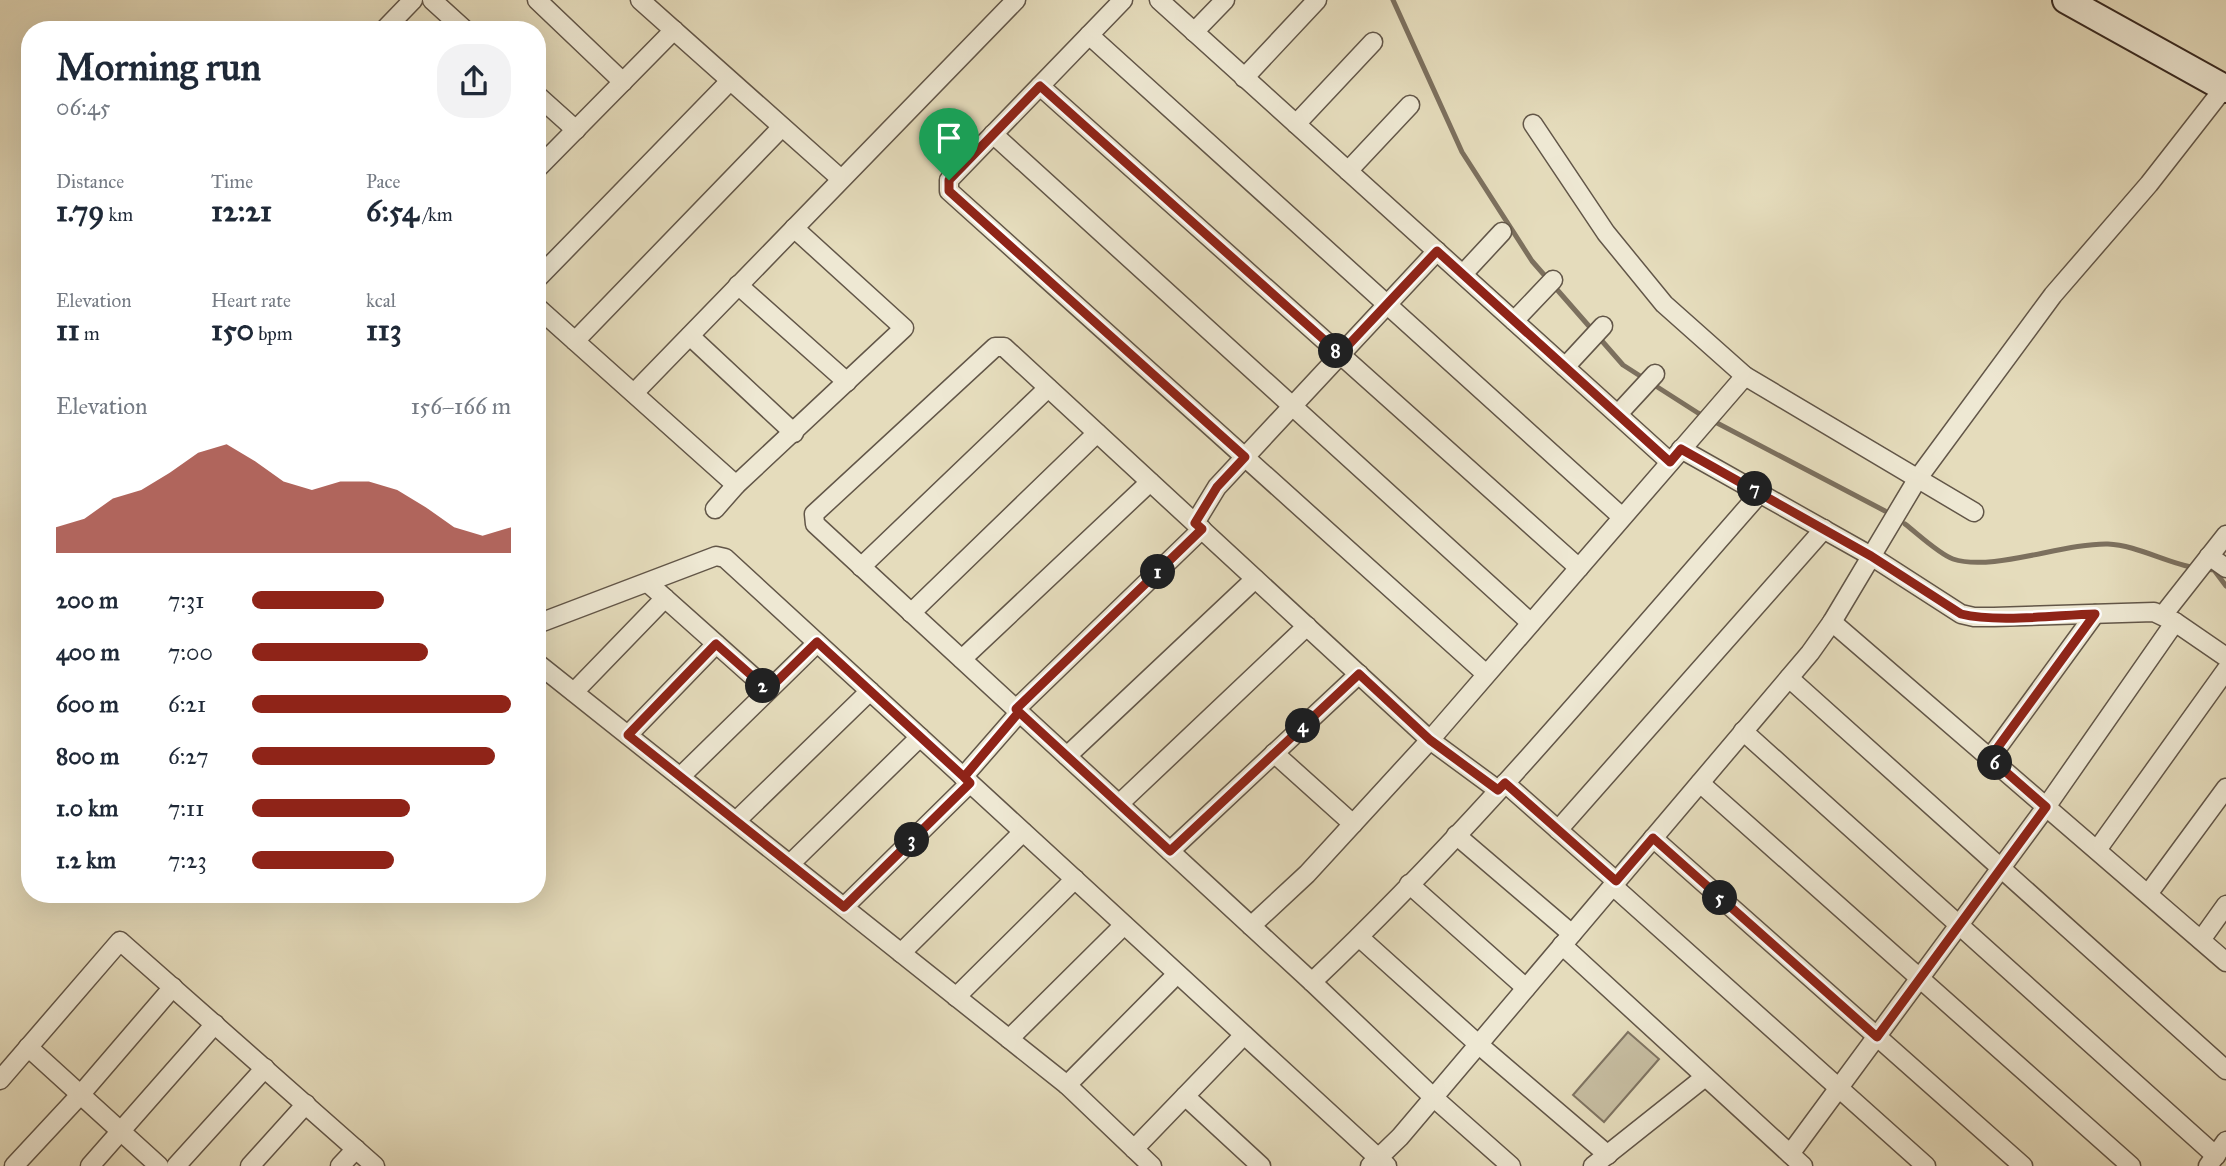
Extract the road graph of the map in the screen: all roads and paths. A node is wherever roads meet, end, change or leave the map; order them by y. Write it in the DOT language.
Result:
graph roads {
  1 [pos="413,0"];
  2 [pos="432,0"];
  3 [pos="537,0"];
  4 [pos="640,0"];
  5 [pos="1016,0"];
  6 [pos="1123,0"];
  7 [pos="1158,0"];
  8 [pos="1225,0"];
  9 [pos="1317,0"];
  10 [pos="2066,0"];
  11 [pos="393,21"];
  12 [pos="455,21"];
  13 [pos="674,30"];
  14 [pos="1194,32"];
  15 [pos="1089,35"];
  16 [pos="1373,42"];
  17 [pos="1244,78"];
  18 [pos="730,80"];
  19 [pos="623,82"];
  20 [pos="1040,86"];
  21 [pos="2225,89"];
  22 [pos="546,103"];
  23 [pos="1410,105"];
  24 [pos="1296,124"];
  25 [pos="1533,124"];
  26 [pos="782,127"];
  27 [pos="576,130"];
  28 [pos="993,134"];
  29 [pos="546,160"];
  30 [pos="1348,171"];
  31 [pos="841,179"];
  32 [pos="794,228"];
  33 [pos="1502,232"];
  34 [pos="1437,251"];
  35 [pos="546,270"];
  36 [pos="1463,274"];
  37 [pos="1553,279"];
  38 [pos="738,285"];
  39 [pos="1387,304"];
  40 [pos="546,315"];
  41 [pos="1514,321"];
  42 [pos="1603,326"];
  43 [pos="690,336"];
  44 [pos="575,341"];
  45 [pos="1340,354"];
  46 [pos="1565,367"];
  47 [pos="1655,374"];
  48 [pos="1745,376"];
  49 [pos="847,382"];
  50 [pos="1048,388"];
  51 [pos="634,393"];
  52 [pos="1292,406"];
  53 [pos="1618,414"];
  54 [pos="794,433"];
  55 [pos="1097,433"];
  56 [pos="1676,456"];
  57 [pos="1245,457"];
  58 [pos="1917,478"];
  59 [pos="1150,482"];
  60 [pos="736,485"];
  61 [pos="1761,492"];
  62 [pos="715,509"];
  63 [pos="1974,512"];
  64 [pos="1622,517"];
  65 [pos="1199,526"];
  66 [pos="1824,529"];
  67 [pos="2226,535"];
  68 [pos="1871,556"];
  69 [pos="2209,556"];
  70 [pos="861,567"];
  71 [pos="1579,568"];
  72 [pos="2226,568"];
  73 [pos="1255,579"];
  74 [pos="648,583"];
  75 [pos="665,598"];
  76 [pos="911,613"];
  77 [pos="2095,614"];
  78 [pos="2169,618"];
  79 [pos="546,621"];
  80 [pos="1832,622"];
  81 [pos="1531,623"];
  82 [pos="1307,626"];
  83 [pos="817,642"];
  84 [pos="716,644"];
  85 [pos="2226,657"];
  86 [pos="962,659"];
  87 [pos="546,670"];
  88 [pos="2226,670"];
  89 [pos="1359,674"];
  90 [pos="1486,674"];
  91 [pos="1789,678"];
  92 [pos="768,690"];
  93 [pos="870,691"];
  94 [pos="574,692"];
  95 [pos="1018,711"];
  96 [pos="1743,731"];
  97 [pos="628,735"];
  98 [pos="920,737"];
  99 [pos="1430,740"];
  100 [pos="1274,753"];
  101 [pos="1067,756"];
  102 [pos="1990,758"];
  103 [pos="680,777"];
  104 [pos="967,780"];
  105 [pos="1700,783"];
  106 [pos="1502,787"];
  107 [pos="2226,788"];
  108 [pos="1119,804"];
  109 [pos="2046,807"];
  110 [pos="736,821"];
  111 [pos="1353,824"];
  112 [pos="1558,830"];
  113 [pos="1023,832"];
  114 [pos="1456,835"];
  115 [pos="1653,838"];
  116 [pos="2097,850"];
  117 [pos="1170,851"];
  118 [pos="789,864"];
  119 [pos="2001,868"];
  120 [pos="1075,879"];
  121 [pos="1614,883"];
  122 [pos="1409,884"];
  123 [pos="2148,894"];
  124 [pos="2226,905"];
  125 [pos="844,907"];
  126 [pos="1124,925"];
  127 [pos="1959,925"];
  128 [pos="1251,926"];
  129 [pos="1359,937"];
  130 [pos="1567,939"];
  131 [pos="2201,940"];
  132 [pos="901,953"];
  133 [pos="2226,962"];
  134 [pos="1177,974"];
  135 [pos="1920,978"];
  136 [pos="1312,982"];
  137 [pos="173,987"];
  138 [pos="1526,988"];
  139 [pos="956,997"];
  140 [pos="215,1024"];
  141 [pos="1244,1035"];
  142 [pos="1877,1037"];
  143 [pos="1009,1039"];
  144 [pos="1478,1044"];
  145 [pos="28,1047"];
  146 [pos="265,1068"];
  147 [pos="2226,1070"];
  148 [pos="1705,1077"];
  149 [pos="0,1080"];
  150 [pos="1067,1085"];
  151 [pos="1839,1087"];
  152 [pos="81,1094"];
  153 [pos="1185,1096"];
  154 [pos="1433,1097"];
  155 [pos="306,1104"];
  156 [pos="121,1131"];
  157 [pos="356,1149"];
  158 [pos="1134,1149"];
  159 [pos="2217,1154"];
  160 [pos="1600,1160"];
  161 [pos="1797,1160"];
  162 [pos="1378,1163"];
  163 [pos="14,1166"];
  164 [pos="90,1166"];
  165 [pos="159,1166"];
  166 [pos="176,1166"];
  167 [pos="250,1166"];
  168 [pos="340,1166"];
  169 [pos="375,1166"];
  170 [pos="1152,1166"];
  171 [pos="1261,1166"];
  172 [pos="1511,1166"];
  173 [pos="1926,1166"];
  174 [pos="2024,1166"];
  175 [pos="2131,1166"];
  1 -- 11 [label="street"];
  2 -- 12 [label="street"];
  3 -- 19 [label="street"];
  4 -- 13 [label="street"];
  5 -- 31 [label="street"];
  6 -- 15 [label="street"];
  7 -- 14 [label="street"];
  8 -- 14 [label="street"];
  9 -- 17 [label="street"];
  10 -- 21 [label="main road"];
  13 -- 18 [label="street"];
  13 -- 19 [label="street"];
  14 -- 17 [label="street"];
  15 -- 20 [label="street"];
  15 -- 39 [label="street"];
  16 -- 24 [label="street"];
  17 -- 24 [label="street"];
  18 -- 26 [label="street"];
  18 -- 35 [label="street"];
  19 -- 27 [label="street"];
  20 -- 28 [label="street"];
  20 -- 45 [label="street"];
  21 -- 58 [label="street"];
  22 -- 27 [label="street"];
  23 -- 30 [label="street"];
  24 -- 30 [label="street"];
  25 -- 48 [label="street"];
  26 -- 31 [label="street"];
  26 -- 44 [label="street"];
  27 -- 29 [label="street"];
  28 -- 52 [label="street"];
  28 -- 57 [label="street"];
  30 -- 34 [label="street"];
  31 -- 32 [label="street"];
  32 -- 38 [label="street"];
  32 -- 49 [label="street"];
  33 -- 36 [label="street"];
  34 -- 36 [label="street"];
  34 -- 39 [label="street"];
  36 -- 41 [label="street"];
  37 -- 41 [label="street"];
  38 -- 43 [label="street"];
  38 -- 49 [label="street"];
  39 -- 45 [label="street"];
  39 -- 64 [label="street"];
  40 -- 44 [label="street"];
  41 -- 46 [label="street"];
  42 -- 46 [label="street"];
  43 -- 51 [label="street"];
  43 -- 54 [label="street"];
  44 -- 51 [label="street"];
  45 -- 52 [label="street"];
  45 -- 71 [label="street"];
  46 -- 53 [label="street"];
  47 -- 53 [label="street"];
  48 -- 56 [label="street"];
  48 -- 58 [label="street"];
  49 -- 54 [label="street"];
  50 -- 55 [label="street"];
  50 -- 70 [label="street"];
  50 -- 70 [label="street"];
  51 -- 60 [label="street"];
  52 -- 57 [label="street"];
  52 -- 81 [label="street"];
  53 -- 56 [label="street"];
  54 -- 60 [label="street"];
  55 -- 59 [label="street"];
  55 -- 76 [label="street"];
  56 -- 61 [label="street"];
  56 -- 64 [label="street"];
  57 -- 65 [label="street"];
  57 -- 90 [label="street"];
  58 -- 63 [label="street"];
  58 -- 68 [label="street"];
  59 -- 65 [label="street"];
  59 -- 86 [label="street"];
  60 -- 62 [label="street"];
  61 -- 66 [label="street"];
  61 -- 106 [label="street"];
  64 -- 71 [label="street"];
  65 -- 73 [label="street"];
  65 -- 95 [label="street"];
  66 -- 68 [label="street"];
  66 -- 112 [label="street"];
  67 -- 69 [label="street"];
  68 -- 77 [label="street"];
  68 -- 80 [label="street"];
  69 -- 72 [label="street"];
  69 -- 78 [label="street"];
  70 -- 76 [label="street"];
  71 -- 81 [label="street"];
  73 -- 82 [label="street"];
  73 -- 101 [label="street"];
  74 -- 75 [label="street"];
  74 -- 79 [label="street"];
  74 -- 83 [label="street"];
  75 -- 84 [label="street"];
  75 -- 94 [label="street"];
  76 -- 86 [label="street"];
  77 -- 78 [label="street"];
  77 -- 102 [label="street"];
  78 -- 85 [label="street"];
  78 -- 109 [label="street"];
  80 -- 91 [label="street"];
  80 -- 102 [label="street"];
  81 -- 90 [label="street"];
  82 -- 89 [label="street"];
  82 -- 108 [label="street"];
  83 -- 92 [label="street"];
  83 -- 93 [label="street"];
  84 -- 92 [label="street"];
  84 -- 97 [label="street"];
  86 -- 95 [label="street"];
  87 -- 94 [label="street"];
  88 -- 116 [label="street"];
  89 -- 99 [label="street"];
  89 -- 100 [label="street"];
  90 -- 99 [label="street"];
  91 -- 96 [label="street"];
  91 -- 119 [label="street"];
  92 -- 103 [label="street"];
  93 -- 98 [label="street"];
  93 -- 110 [label="street"];
  94 -- 97 [label="street"];
  95 -- 101 [label="street"];
  95 -- 104 [label="street"];
  96 -- 105 [label="street"];
  96 -- 127 [label="street"];
  97 -- 103 [label="street"];
  98 -- 104 [label="street"];
  98 -- 118 [label="street"];
  99 -- 106 [label="street"];
  99 -- 111 [label="street"];
  100 -- 111 [label="street"];
  100 -- 117 [label="street"];
  101 -- 108 [label="street"];
  102 -- 109 [label="street"];
  103 -- 110 [label="street"];
  104 -- 113 [label="street"];
  104 -- 125 [label="street"];
  105 -- 115 [label="street"];
  105 -- 135 [label="street"];
  106 -- 112 [label="street"];
  106 -- 114 [label="street"];
  107 -- 123 [label="street"];
  108 -- 117 [label="street"];
  109 -- 116 [label="street"];
  109 -- 119 [label="street"];
  110 -- 118 [label="street"];
  111 -- 128 [label="street"];
  112 -- 121 [label="street"];
  113 -- 120 [label="street"];
  113 -- 132 [label="street"];
  114 -- 122 [label="street"];
  114 -- 130 [label="street"];
  115 -- 121 [label="street"];
  115 -- 142 [label="street"];
  116 -- 123 [label="street"];
  117 -- 128 [label="street"];
  118 -- 125 [label="street"];
  119 -- 127 [label="street"];
  119 -- 147 [label="street"];
  120 -- 126 [label="street"];
  120 -- 139 [label="street"];
  121 -- 130 [label="street"];
  121 -- 151 [label="street"];
  122 -- 129 [label="street"];
  122 -- 138 [label="street"];
  123 -- 131 [label="street"];
  124 -- 131 [label="street"];
  125 -- 132 [label="street"];
  126 -- 134 [label="street"];
  126 -- 143 [label="street"];
  127 -- 135 [label="street"];
  127 -- 159 [label="street"];
  128 -- 136 [label="street"];
  129 -- 136 [label="street"];
  129 -- 144 [label="street"];
  130 -- 138 [label="street"];
  130 -- 148 [label="street"];
  131 -- 133 [label="street"];
  132 -- 139 [label="street"];
  134 -- 141 [label="street"];
  134 -- 150 [label="street"];
  135 -- 142 [label="street"];
  135 -- 175 [label="street"];
  136 -- 154 [label="street"];
  137 -- 140 [label="street"];
  137 -- 145 [label="street"];
  137 -- 152 [label="street"];
  138 -- 144 [label="street"];
  139 -- 143 [label="street"];
  140 -- 146 [label="street"];
  140 -- 156 [label="street"];
  141 -- 153 [label="street"];
  141 -- 162 [label="street"];
  142 -- 151 [label="street"];
  142 -- 174 [label="street"];
  143 -- 150 [label="street"];
  144 -- 154 [label="street"];
  144 -- 160 [label="street"];
  145 -- 149 [label="street"];
  145 -- 152 [label="street"];
  146 -- 155 [label="street"];
  146 -- 166 [label="street"];
  148 -- 160 [label="street"];
  148 -- 161 [label="street"];
  150 -- 158 [label="street"];
  151 -- 161 [label="street"];
  151 -- 173 [label="street"];
  152 -- 156 [label="street"];
  152 -- 163 [label="street"];
  153 -- 158 [label="street"];
  153 -- 171 [label="street"];
  154 -- 162 [label="street"];
  154 -- 172 [label="street"];
  155 -- 157 [label="street"];
  155 -- 167 [label="street"];
  156 -- 164 [label="street"];
  156 -- 165 [label="street"];
  157 -- 168 [label="street"];
  157 -- 169 [label="street"];
  158 -- 170 [label="street"];
}
